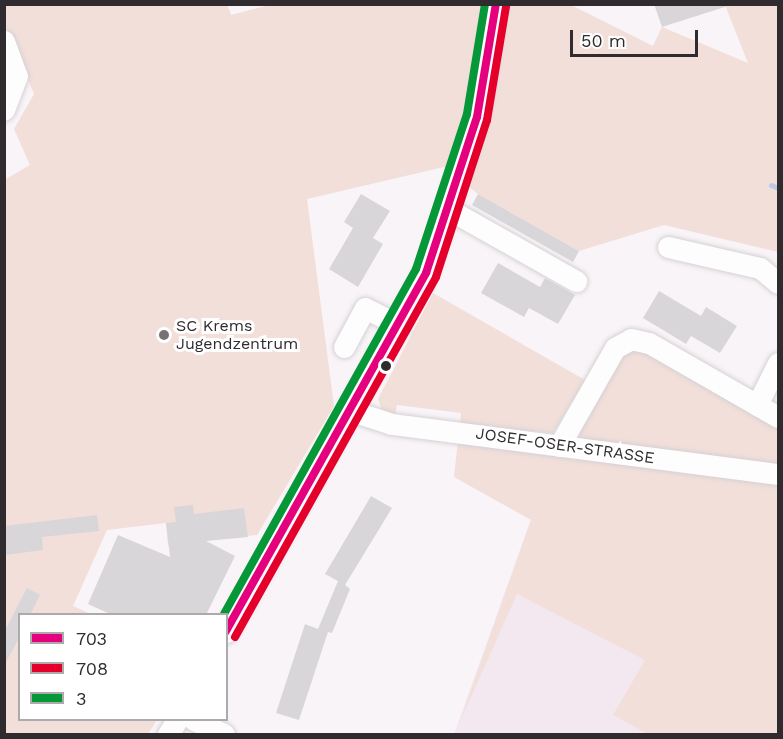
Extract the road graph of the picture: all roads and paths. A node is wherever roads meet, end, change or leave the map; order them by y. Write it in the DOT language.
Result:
graph roads {
  1 [pos="496,4"];
  2 [pos="4,41"];
  3 [pos="4,110"];
  4 [pos="450,210"];
  5 [pos="668,247"];
  6 [pos="576,281"];
  7 [pos="778,284"];
  8 [pos="400,326"];
  9 [pos="344,347"];
  10 [pos="778,363"];
  11 [pos="757,405"];
  12 [pos="352,411"];
  13 [pos="778,417"];
  14 [pos="559,446"];
  15 [pos="778,474"];
  16 [pos="228,629"];
  17 [pos="176,721"];
  18 [pos="196,721"];
  19 [pos="168,735"];
  20 [pos="224,735"];
  1 -- 4 [label="street"];
  2 -- 3 [label="street"];
  4 -- 6 [label="street"];
  4 -- 8 [label="street"];
  5 -- 7 [label="street"];
  8 -- 9 [label="street"];
  8 -- 12 [label="street"];
  10 -- 11 [label="street"];
  11 -- 13 [label="street"];
  11 -- 14 [label="street"];
  12 -- 14 [label="street, JOSEF-OSER-STRASSE"];
  12 -- 16 [label="street"];
  14 -- 15 [label="street, JOSEF-OSER-STRASSE"];
  17 -- 19 [label="street"];
  18 -- 20 [label="street"];
}
